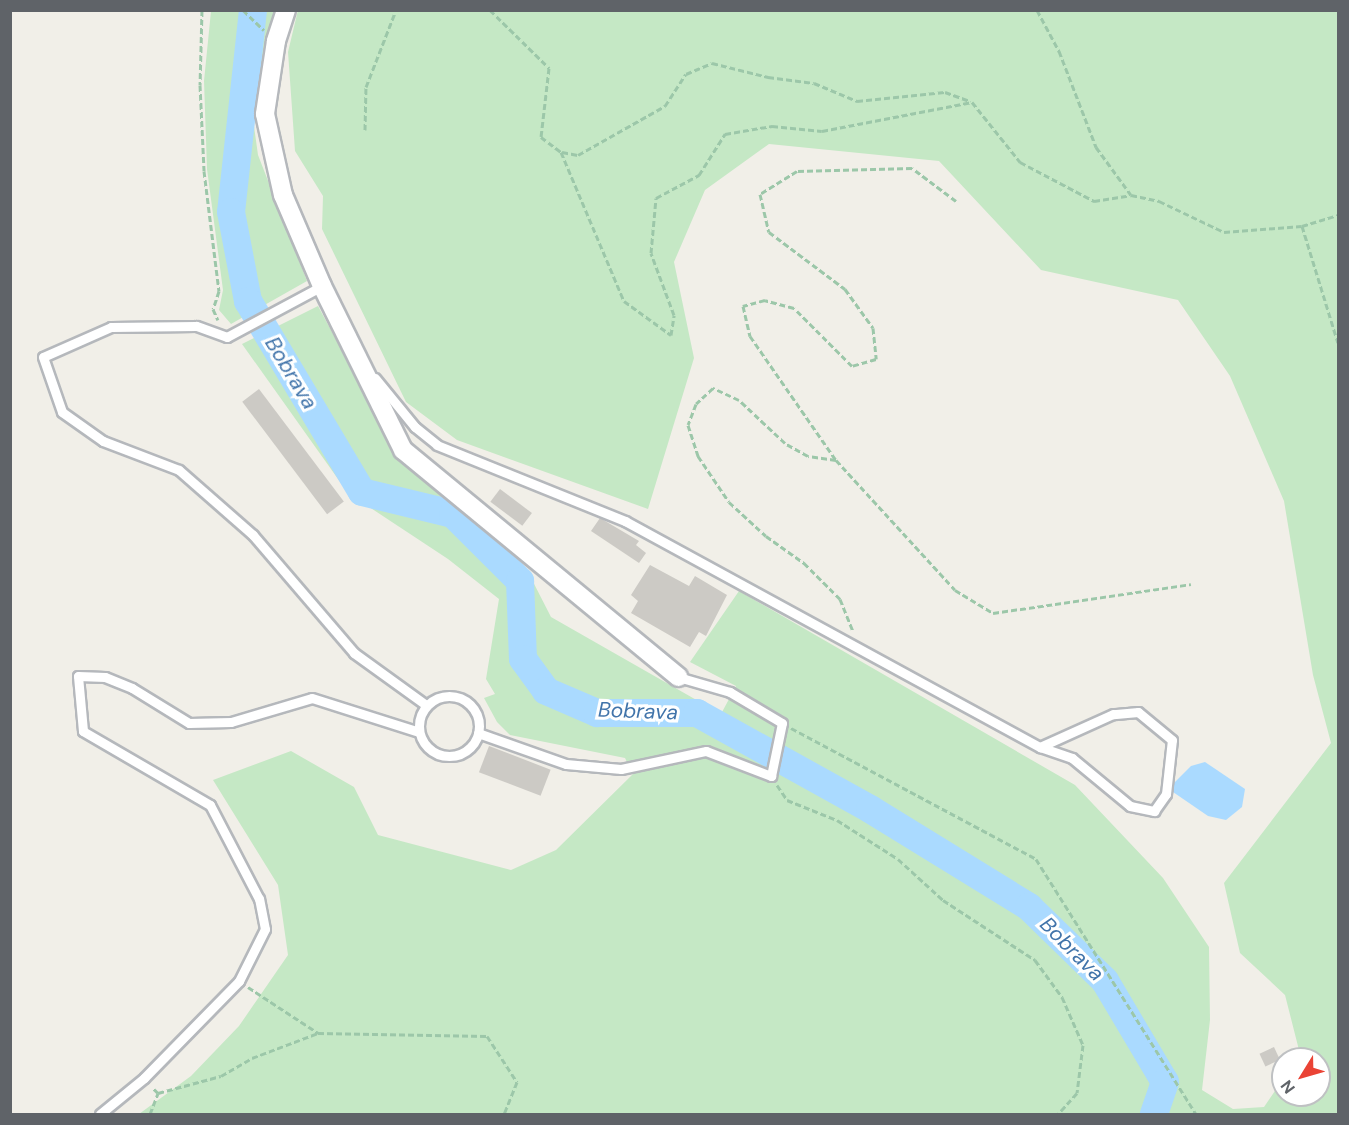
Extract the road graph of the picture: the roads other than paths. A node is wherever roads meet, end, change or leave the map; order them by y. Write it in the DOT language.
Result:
graph roads {
  1 [pos="286,10"];
  2 [pos="322,286"];
  3 [pos="357,358"];
  4 [pos="678,677"];
  5 [pos="426,705"];
  6 [pos="419,732"];
  7 [pos="478,733"];
  8 [pos="1040,747"];
  9 [pos="100,1114"];
  1 -- 2 [label="street"];
  2 -- 3 [label="street"];
  2 -- 5 [label="lane"];
  3 -- 4 [label="street"];
  3 -- 8 [label="lane"];
  4 -- 7 [label="lane"];
  5 -- 6 [label="lane"];
  5 -- 7 [label="lane"];
  6 -- 7 [label="lane"];
  6 -- 9 [label="lane"];
  8 -- 8 [label="lane"];
}
